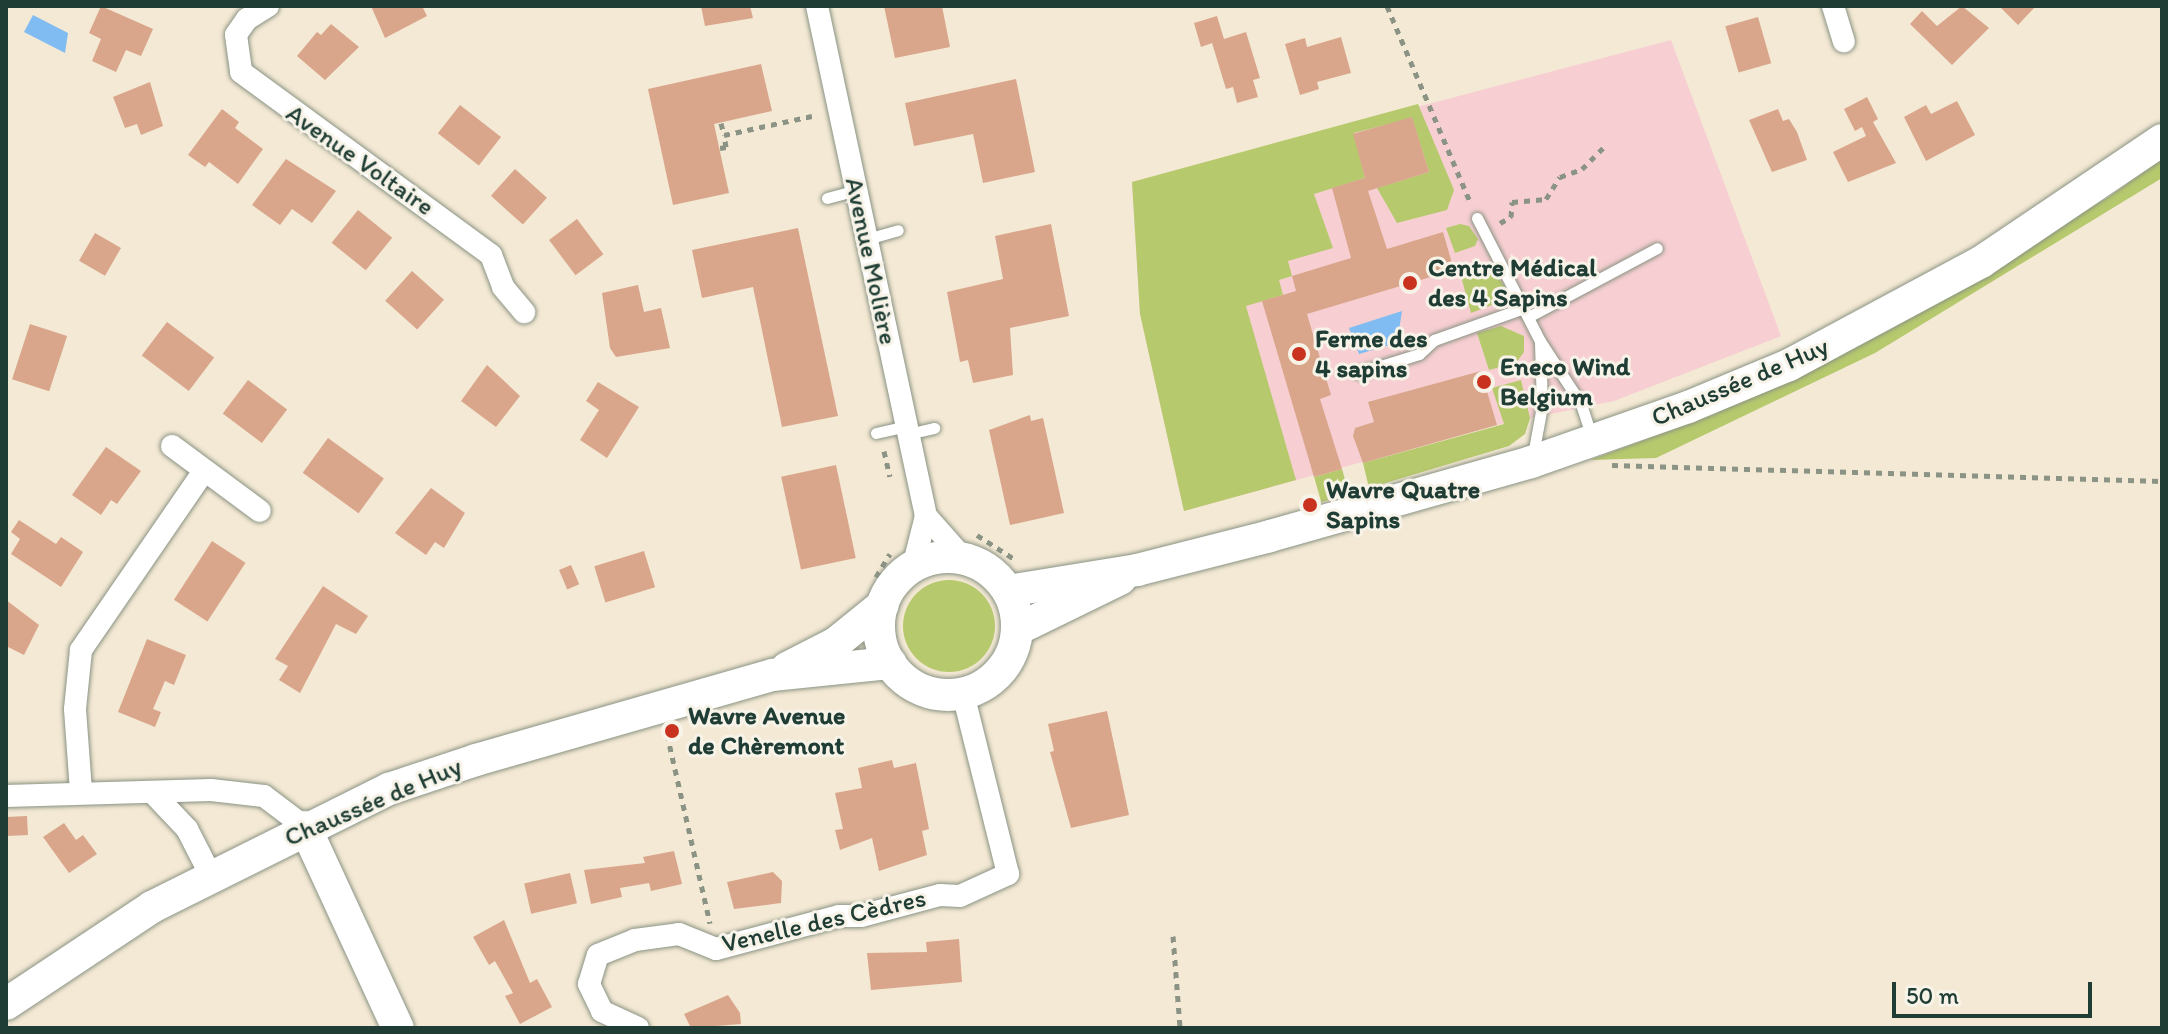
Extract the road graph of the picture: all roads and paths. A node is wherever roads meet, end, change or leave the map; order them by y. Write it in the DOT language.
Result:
graph roads {
  1 [pos="268,6"];
  2 [pos="817,6"];
  3 [pos="1387,6"];
  4 [pos="1833,6"];
  5 [pos="1844,41"];
  6 [pos="812,116"];
  7 [pos="721,123"];
  8 [pos="724,135"];
  9 [pos="2162,140"];
  10 [pos="720,148"];
  11 [pos="1603,148"];
  12 [pos="857,190"];
  13 [pos="827,198"];
  14 [pos="1477,218"];
  15 [pos="898,230"];
  16 [pos="1485,232"];
  17 [pos="867,239"];
  18 [pos="1657,248"];
  19 [pos="524,312"];
  20 [pos="1526,313"];
  21 [pos="1540,341"];
  22 [pos="1358,373"];
  23 [pos="934,428"];
  24 [pos="907,430"];
  25 [pos="876,433"];
  26 [pos="172,446"];
  27 [pos="1601,452"];
  28 [pos="1531,462"];
  29 [pos="204,471"];
  30 [pos="2162,481"];
  31 [pos="260,511"];
  32 [pos="926,516"];
  33 [pos="964,559"];
  34 [pos="913,567"];
  35 [pos="1137,570"];
  36 [pos="1008,591"];
  37 [pos="883,605"];
  38 [pos="1018,629"];
  39 [pos="890,663"];
  40 [pos="773,675"];
  41 [pos="963,694"];
  42 [pos="675,762"];
  43 [pos="81,791"];
  44 [pos="152,792"];
  45 [pos="6,796"];
  46 [pos="305,827"];
  47 [pos="211,876"];
  48 [pos="1173,936"];
  49 [pos="716,949"];
  50 [pos="6,1004"];
  51 [pos="398,1028"];
  52 [pos="638,1028"];
  53 [pos="1180,1028"];
  1 -- 19 [label="street, Avenue Voltaire"];
  2 -- 12 [label="street, Avenue Molière"];
  3 -- 14 [label="path"];
  4 -- 5 [label="street"];
  6 -- 8 [label="path"];
  7 -- 8 [label="path"];
  8 -- 10 [label="path"];
  9 -- 27 [label="main road, Chaussée de Huy"];
  11 -- 16 [label="path"];
  12 -- 13 [label="lane"];
  12 -- 17 [label="street, Avenue Molière"];
  14 -- 16 [label="lane"];
  15 -- 17 [label="lane"];
  16 -- 20 [label="lane"];
  17 -- 24 [label="street, Avenue Molière"];
  18 -- 20 [label="lane"];
  20 -- 21 [label="lane"];
  20 -- 22 [label="lane"];
  21 -- 27 [label="lane"];
  21 -- 28 [label="lane"];
  23 -- 24 [label="lane"];
  24 -- 25 [label="lane"];
  24 -- 32 [label="street, Avenue Molière"];
  26 -- 29 [label="street"];
  27 -- 28 [label="main road, Chaussée de Huy"];
  27 -- 30 [label="path"];
  28 -- 35 [label="main road, Chaussée de Huy"];
  29 -- 31 [label="street"];
  29 -- 43 [label="street"];
  32 -- 33 [label="street, Avenue Molière"];
  32 -- 34 [label="street, Avenue Molière"];
  33 -- 34 [label="main road"];
  33 -- 36 [label="main road"];
  34 -- 37 [label="main road"];
  35 -- 36 [label="main road, Chaussée de Huy"];
  35 -- 38 [label="main road, Chaussée de Huy"];
  36 -- 38 [label="main road"];
  37 -- 39 [label="main road"];
  37 -- 40 [label="main road, Chaussée de Huy"];
  38 -- 41 [label="main road"];
  39 -- 40 [label="main road, Chaussée de Huy"];
  39 -- 41 [label="main road"];
  40 -- 46 [label="main road, Chaussée de Huy"];
  41 -- 49 [label="street, Venelle des Cèdres"];
  42 -- 49 [label="path"];
  43 -- 44 [label="street"];
  43 -- 45 [label="street"];
  44 -- 46 [label="street"];
  44 -- 47 [label="street"];
  46 -- 47 [label="main road, Chaussée de Huy"];
  46 -- 51 [label="main road"];
  47 -- 50 [label="main road, Chaussée de Huy"];
  48 -- 53 [label="path"];
  49 -- 52 [label="street, Venelle des Cèdres"];
}
